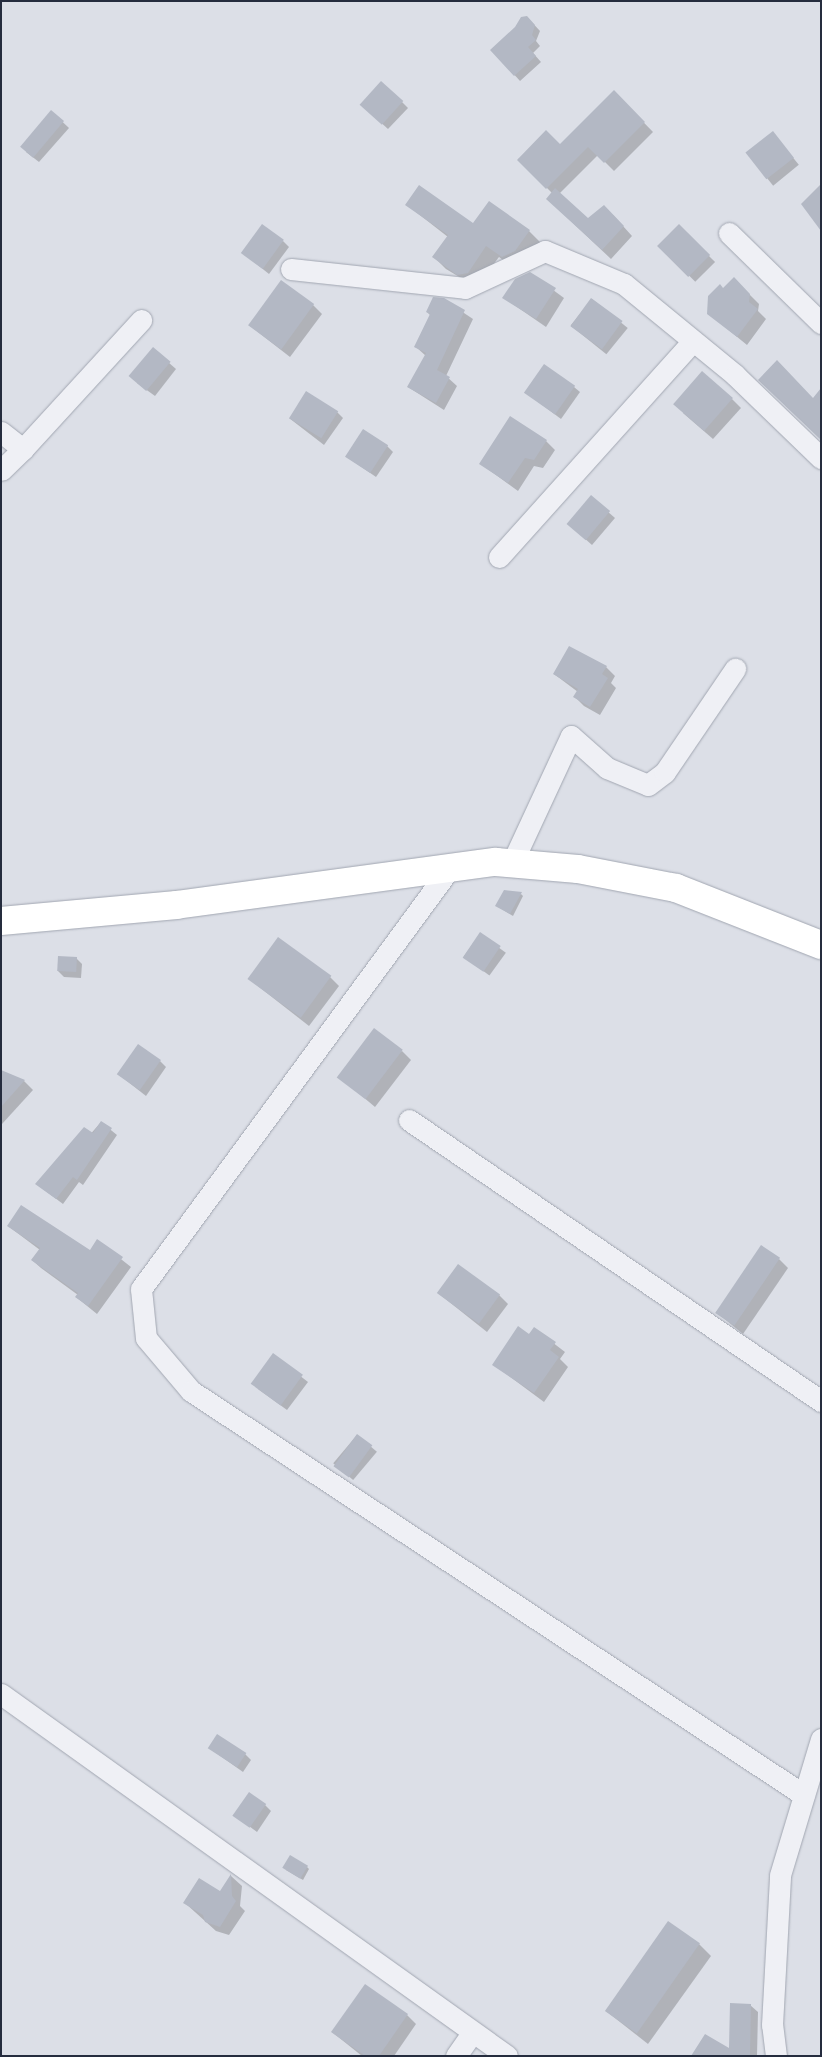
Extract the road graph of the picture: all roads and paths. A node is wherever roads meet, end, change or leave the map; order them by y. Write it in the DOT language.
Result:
graph roads {
  1 [pos="729,233"];
  2 [pos="291,269"];
  3 [pos="141,320"];
  4 [pos="821,323"];
  5 [pos="693,341"];
  6 [pos="1,432"];
  7 [pos="23,449"];
  8 [pos="821,458"];
  9 [pos="1,470"];
  10 [pos="499,557"];
  11 [pos="735,669"];
  12 [pos="512,863"];
  13 [pos="450,868"];
  14 [pos="1,921"];
  15 [pos="821,945"];
  16 [pos="409,1120"];
  17 [pos="821,1401"];
  18 [pos="1,1694"];
  19 [pos="821,1740"];
  20 [pos="804,1795"];
  21 [pos="472,2033"];
  22 [pos="456,2056"];
  23 [pos="507,2056"];
  24 [pos="776,2056"];
  1 -- 4 [label="street"];
  2 -- 5 [label="street"];
  3 -- 7 [label="street"];
  5 -- 8 [label="street"];
  5 -- 10 [label="street"];
  6 -- 7 [label="street"];
  7 -- 9 [label="street"];
  11 -- 12 [label="street"];
  12 -- 13 [label="street"];
  12 -- 15 [label="street"];
  13 -- 14 [label="street"];
  13 -- 20 [label="street"];
  16 -- 17 [label="street"];
  18 -- 21 [label="street"];
  19 -- 20 [label="street"];
  20 -- 24 [label="street"];
  21 -- 22 [label="street"];
  21 -- 23 [label="street"];
}
